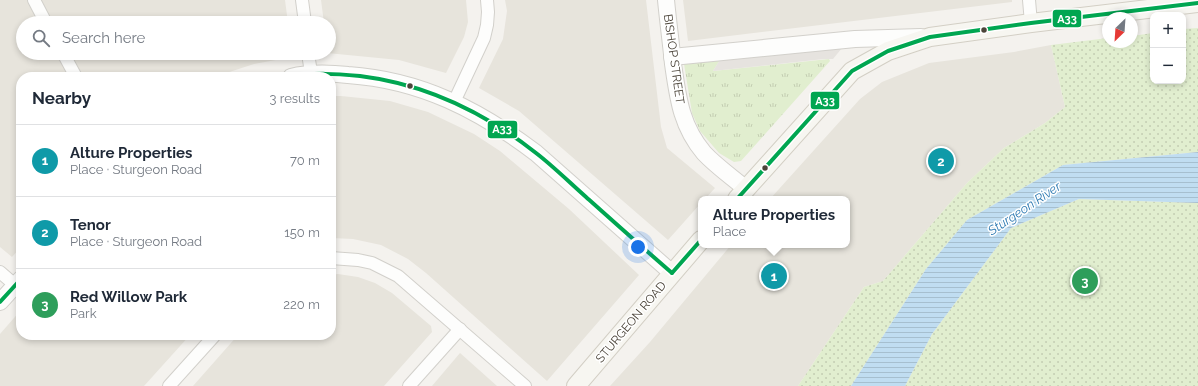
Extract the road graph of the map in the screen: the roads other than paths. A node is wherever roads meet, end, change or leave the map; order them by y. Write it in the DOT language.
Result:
graph roads {
  1 [pos="34,0"];
  2 [pos="302,0"];
  3 [pos="487,0"];
  4 [pos="666,0"];
  5 [pos="1029,0"];
  6 [pos="1198,3"];
  7 [pos="42,16"];
  8 [pos="304,16"];
  9 [pos="1031,23"];
  10 [pos="930,37"];
  11 [pos="672,57"];
  12 [pos="67,60"];
  13 [pos="309,60"];
  14 [pos="73,72"];
  15 [pos="311,72"];
  16 [pos="336,75"];
  17 [pos="454,102"];
  18 [pos="742,194"];
  19 [pos="698,244"];
  20 [pos="336,258"];
  21 [pos="0,272"];
  22 [pos="672,274"];
  23 [pos="16,281"];
  24 [pos="16,284"];
  25 [pos="0,302"];
  26 [pos="460,330"];
  27 [pos="210,340"];
  28 [pos="169,386"];
  29 [pos="409,386"];
  30 [pos="525,386"];
  31 [pos="576,386"];
  1 -- 7 [label="street"];
  2 -- 8 [label="street"];
  3 -- 17 [label="street"];
  4 -- 11 [label="street, BISHOP STREET"];
  5 -- 9 [label="street"];
  6 -- 9 [label="main road"];
  9 -- 10 [label="main road"];
  10 -- 11 [label="street"];
  10 -- 18 [label="main road"];
  11 -- 18 [label="street, BISHOP STREET"];
  12 -- 14 [label="street"];
  13 -- 15 [label="street"];
  16 -- 17 [label="street"];
  17 -- 22 [label="street"];
  19 -- 22 [label="main road, STURGEON ROAD"];
  20 -- 26 [label="street"];
  21 -- 23 [label="street"];
  22 -- 31 [label="main road, STURGEON ROAD"];
  24 -- 25 [label="street"];
  26 -- 29 [label="street"];
  26 -- 30 [label="street"];
  27 -- 28 [label="street"];
}
